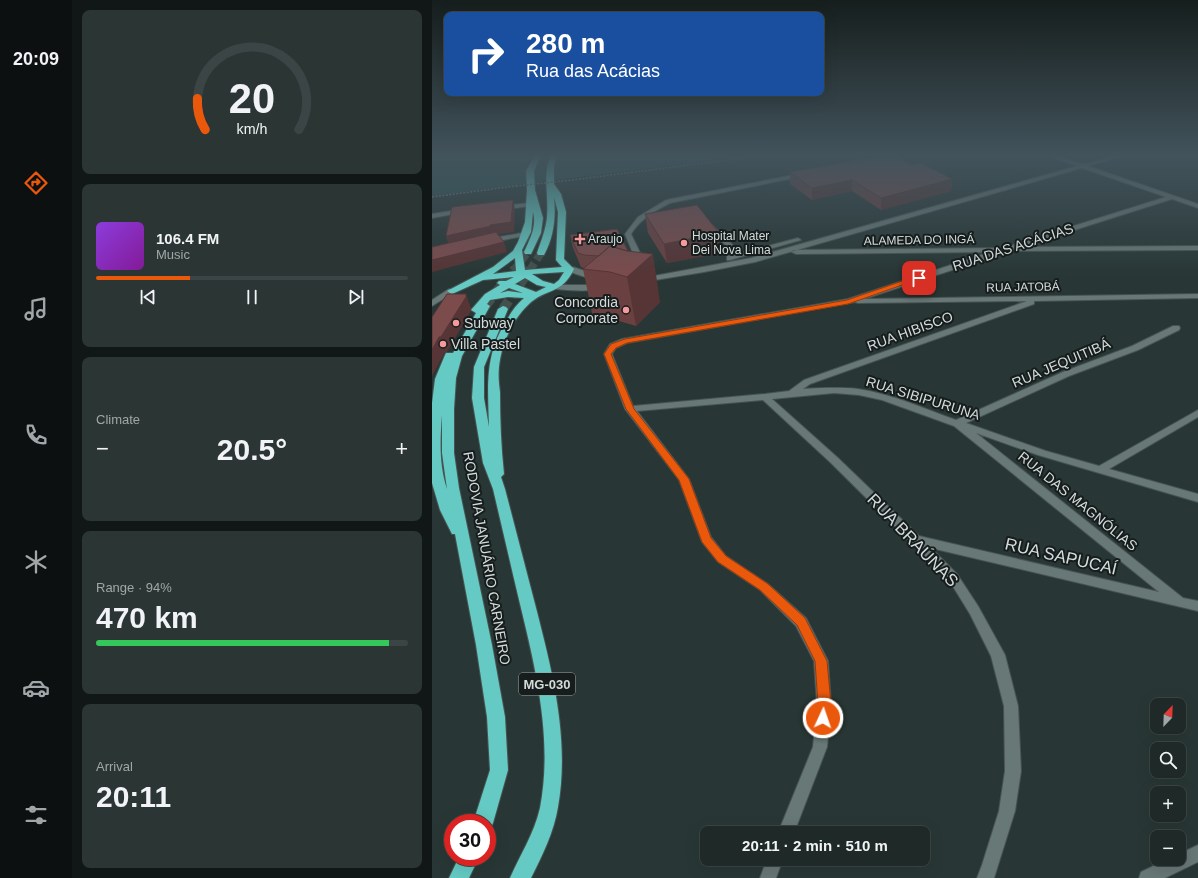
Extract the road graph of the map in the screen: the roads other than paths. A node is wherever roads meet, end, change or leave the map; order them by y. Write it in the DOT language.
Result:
graph roads {
  1 [pos="530,196"];
  2 [pos="534,196"];
  3 [pos="550,196"];
  4 [pos="558,196"];
  5 [pos="693,196"];
  6 [pos="966,196"];
  7 [pos="968,196"];
  8 [pos="1170,196"];
  9 [pos="1173,197"];
  10 [pos="529,205"];
  11 [pos="1198,206"];
  12 [pos="493,208"];
  13 [pos="472,210"];
  14 [pos="432,216"];
  15 [pos="709,225"];
  16 [pos="527,234"];
  17 [pos="1198,243"];
  18 [pos="478,244"];
  19 [pos="1190,246"];
  20 [pos="1198,248"];
  21 [pos="518,250"];
  22 [pos="1004,250"];
  23 [pos="784,251"];
  24 [pos="528,252"];
  25 [pos="541,253"];
  26 [pos="740,256"];
  27 [pos="642,268"];
  28 [pos="570,269"];
  29 [pos="525,273"];
  30 [pos="588,275"];
  31 [pos="601,276"];
  32 [pos="477,284"];
  33 [pos="507,284"];
  34 [pos="607,286"];
  35 [pos="556,287"];
  36 [pos="576,288"];
  37 [pos="452,291"];
  38 [pos="535,295"];
  39 [pos="1198,296"];
  40 [pos="1039,299"];
  41 [pos="486,300"];
  42 [pos="848,302"];
  43 [pos="432,304"];
  44 [pos="503,309"];
  45 [pos="1176,328"];
  46 [pos="792,393"];
  47 [pos="765,397"];
  48 [pos="630,409"];
  49 [pos="1198,413"];
  50 [pos="957,423"];
  51 [pos="1101,469"];
  52 [pos="499,489"];
  53 [pos="1198,498"];
  54 [pos="916,540"];
  55 [pos="1180,602"];
  56 [pos="1198,606"];
  57 [pos="486,814"];
  58 [pos="789,826"];
  59 [pos="1198,853"];
  60 [pos="465,866"];
  61 [pos="772,866"];
  62 [pos="459,878"];
  63 [pos="520,878"];
  64 [pos="768,878"];
  65 [pos="985,878"];
  66 [pos="1148,878"];
  1 -- 10 [label="highway"];
  2 -- 24 [label="highway"];
  3 -- 25 [label="highway"];
  4 -- 28 [label="highway"];
  5 -- 27 [label="street"];
  6 -- 26 [label="street"];
  7 -- 23 [label="street"];
  8 -- 9 [label="street"];
  9 -- 11 [label="street"];
  9 -- 22 [label="street, RUA DAS ACÁCIAS"];
  10 -- 12 [label="street"];
  10 -- 16 [label="highway"];
  13 -- 14 [label="street"];
  15 -- 26 [label="street"];
  16 -- 18 [label="street"];
  16 -- 21 [label="highway"];
  17 -- 19 [label="street"];
  19 -- 20 [label="street, ALAMEDA DO INGÁ"];
  19 -- 22 [label="street, ALAMEDA DO INGÁ"];
  21 -- 29 [label="highway"];
  21 -- 32 [label="highway"];
  22 -- 23 [label="street, ALAMEDA DO INGÁ"];
  22 -- 42 [label="street, RUA DAS ACÁCIAS"];
  23 -- 26 [label="street"];
  28 -- 29 [label="highway"];
  28 -- 30 [label="street"];
  28 -- 35 [label="highway"];
  29 -- 32 [label="highway"];
  29 -- 33 [label="highway"];
  29 -- 35 [label="highway"];
  30 -- 31 [label="street"];
  30 -- 36 [label="street"];
  32 -- 33 [label="highway"];
  32 -- 37 [label="highway"];
  32 -- 41 [label="highway"];
  33 -- 38 [label="highway"];
  33 -- 41 [label="highway"];
  34 -- 36 [label="street"];
  35 -- 36 [label="street"];
  35 -- 38 [label="highway"];
  37 -- 43 [label="street"];
  38 -- 41 [label="highway"];
  38 -- 52 [label="highway"];
  39 -- 40 [label="street, RUA JATOBÁ"];
  40 -- 42 [label="street, RUA JATOBÁ"];
  40 -- 46 [label="street, RUA HIBISCO"];
  41 -- 57 [label="highway, RODOVIA JANUÁRIO CARNEIRO"];
  42 -- 48 [label="street, RUA DAS ACÁCIAS"];
  44 -- 52 [label="highway, RODOVIA JANUÁRIO CARNEIRO / MG-030"];
  45 -- 50 [label="street, RUA JEQUITIBÁ"];
  46 -- 47 [label="street, RUA SIBIPURUNA"];
  46 -- 50 [label="street, RUA SIBIPURUNA"];
  47 -- 48 [label="street, RUA SIBIPURUNA"];
  47 -- 54 [label="street, RUA BRAÚNAS"];
  48 -- 58 [label="street, RUA DAS ACÁCIAS"];
  49 -- 51 [label="street"];
  50 -- 51 [label="street, RUA SIBIPURUNA"];
  50 -- 55 [label="street, RUA DAS MAGNÓLIAS"];
  51 -- 53 [label="street, RUA SIBIPURUNA"];
  52 -- 63 [label="highway, RODOVIA JANUÁRIO CARNEIRO / MG-030"];
  54 -- 55 [label="street, RUA SAPUCAÍ"];
  54 -- 65 [label="street, RUA BRAÚNAS"];
  55 -- 56 [label="street, RUA SAPUCAÍ"];
  59 -- 66 [label="street"];
  60 -- 62 [label="highway"];
  61 -- 64 [label="street"];
}
